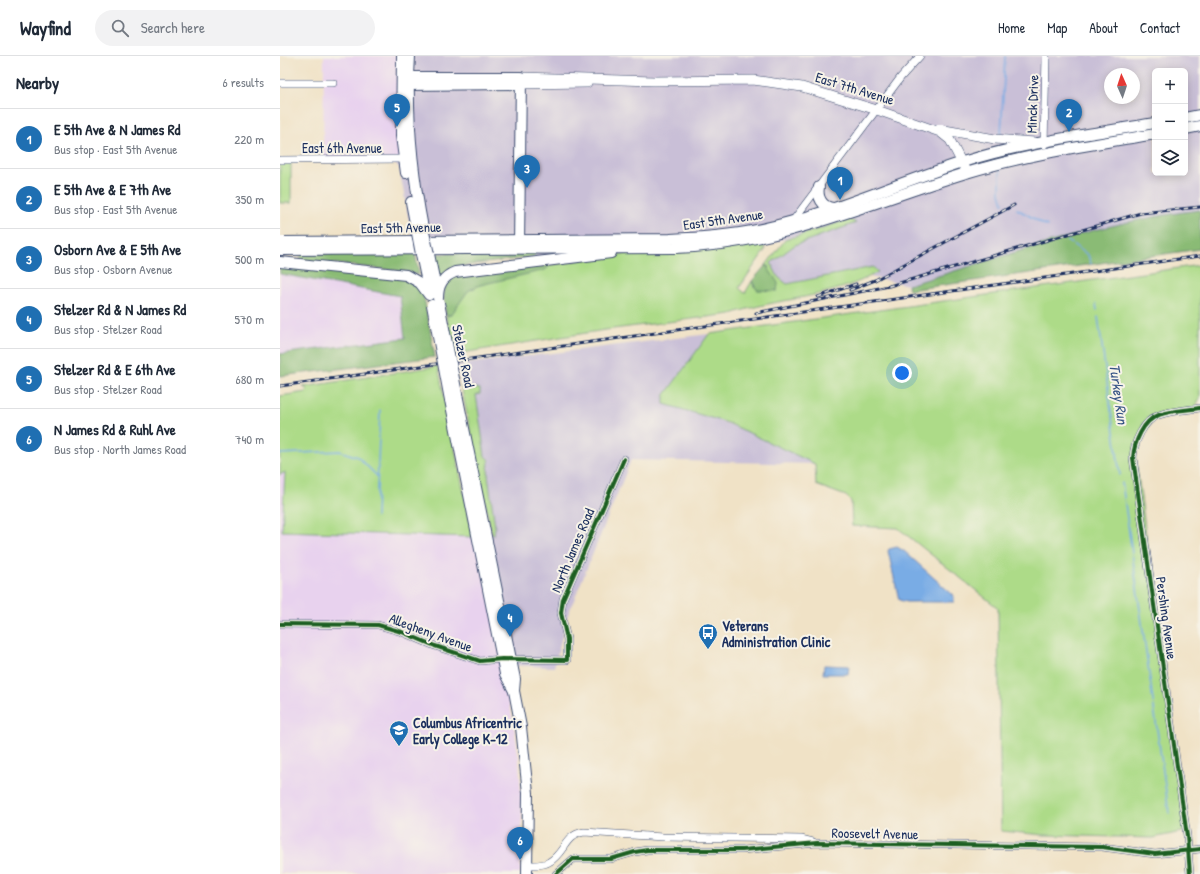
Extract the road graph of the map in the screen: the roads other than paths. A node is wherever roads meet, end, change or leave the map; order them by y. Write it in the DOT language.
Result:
graph roads {
  1 [pos="920,56"];
  2 [pos="1046,56"];
  3 [pos="407,57"];
  4 [pos="441,77"];
  5 [pos="405,81"];
  6 [pos="521,81"];
  7 [pos="280,83"];
  8 [pos="333,83"];
  9 [pos="877,110"];
  10 [pos="1200,115"];
  11 [pos="1188,117"];
  12 [pos="1152,124"];
  13 [pos="926,126"];
  14 [pos="1200,126"];
  15 [pos="1188,128"];
  16 [pos="1152,134"];
  17 [pos="1045,148"];
  18 [pos="404,159"];
  19 [pos="280,160"];
  20 [pos="961,162"];
  21 [pos="967,173"];
  22 [pos="819,187"];
  23 [pos="833,208"];
  24 [pos="793,221"];
  25 [pos="420,228"];
  26 [pos="783,233"];
  27 [pos="280,242"];
  28 [pos="519,244"];
  29 [pos="675,248"];
  30 [pos="280,250"];
  31 [pos="280,262"];
  32 [pos="434,300"];
  33 [pos="1200,408"];
  34 [pos="624,459"];
  35 [pos="280,624"];
  36 [pos="507,659"];
  37 [pos="817,843"];
  38 [pos="1200,849"];
  39 [pos="1187,851"];
  40 [pos="527,869"];
  41 [pos="556,874"];
  42 [pos="1190,874"];
  1 -- 9 [label="street"];
  2 -- 17 [label="street, Minck Drive"];
  3 -- 4 [label="main road"];
  3 -- 5 [label="main road, Stelzer Road"];
  4 -- 5 [label="main road, East 7th Avenue"];
  4 -- 6 [label="main road, East 7th Avenue"];
  5 -- 6 [label="main road, East 7th Avenue"];
  5 -- 18 [label="main road, Stelzer Road"];
  5 -- 25 [label="main road, Stelzer Road"];
  6 -- 9 [label="street, East 7th Avenue"];
  6 -- 28 [label="main road"];
  7 -- 8 [label="street"];
  9 -- 13 [label="street, East 7th Avenue"];
  9 -- 22 [label="street"];
  10 -- 11 [label="main road"];
  12 -- 17 [label="main road, East 5th Avenue"];
  13 -- 17 [label="street, East 7th Avenue"];
  13 -- 20 [label="street, East 7th Avenue"];
  14 -- 15 [label="main road"];
  16 -- 17 [label="main road, East 5th Avenue"];
  17 -- 20 [label="main road, East 5th Avenue"];
  17 -- 21 [label="main road, East 5th Avenue"];
  18 -- 19 [label="street, East 6th Avenue"];
  18 -- 25 [label="main road, Stelzer Road"];
  20 -- 21 [label="street, East 7th Avenue"];
  20 -- 23 [label="main road, East 5th Avenue"];
  21 -- 26 [label="main road, East 5th Avenue"];
  22 -- 23 [label="main road"];
  22 -- 24 [label="street"];
  23 -- 24 [label="main road, East 5th Avenue"];
  24 -- 26 [label="street"];
  24 -- 28 [label="main road, East 5th Avenue"];
  25 -- 32 [label="main road, Stelzer Road, bridge"];
  26 -- 29 [label="main road, East 5th Avenue"];
  27 -- 28 [label="main road, East 5th Avenue"];
  28 -- 29 [label="main road, East 5th Avenue"];
  28 -- 30 [label="main road, East 5th Avenue"];
  29 -- 32 [label="main road"];
  31 -- 32 [label="main road"];
  32 -- 36 [label="main road, Stelzer Road, bridge"];
  33 -- 39 [label="street, Pershing Avenue"];
  34 -- 36 [label="street, North James Road"];
  35 -- 36 [label="street, Allegheny Avenue"];
  36 -- 40 [label="main road"];
  37 -- 39 [label="street, Roosevelt Avenue"];
  37 -- 40 [label="street, Roosevelt Avenue"];
  37 -- 41 [label="street, Roosevelt Avenue"];
  38 -- 39 [label="street, Roosevelt Avenue"];
  39 -- 42 [label="street, Pershing Avenue"];
}
